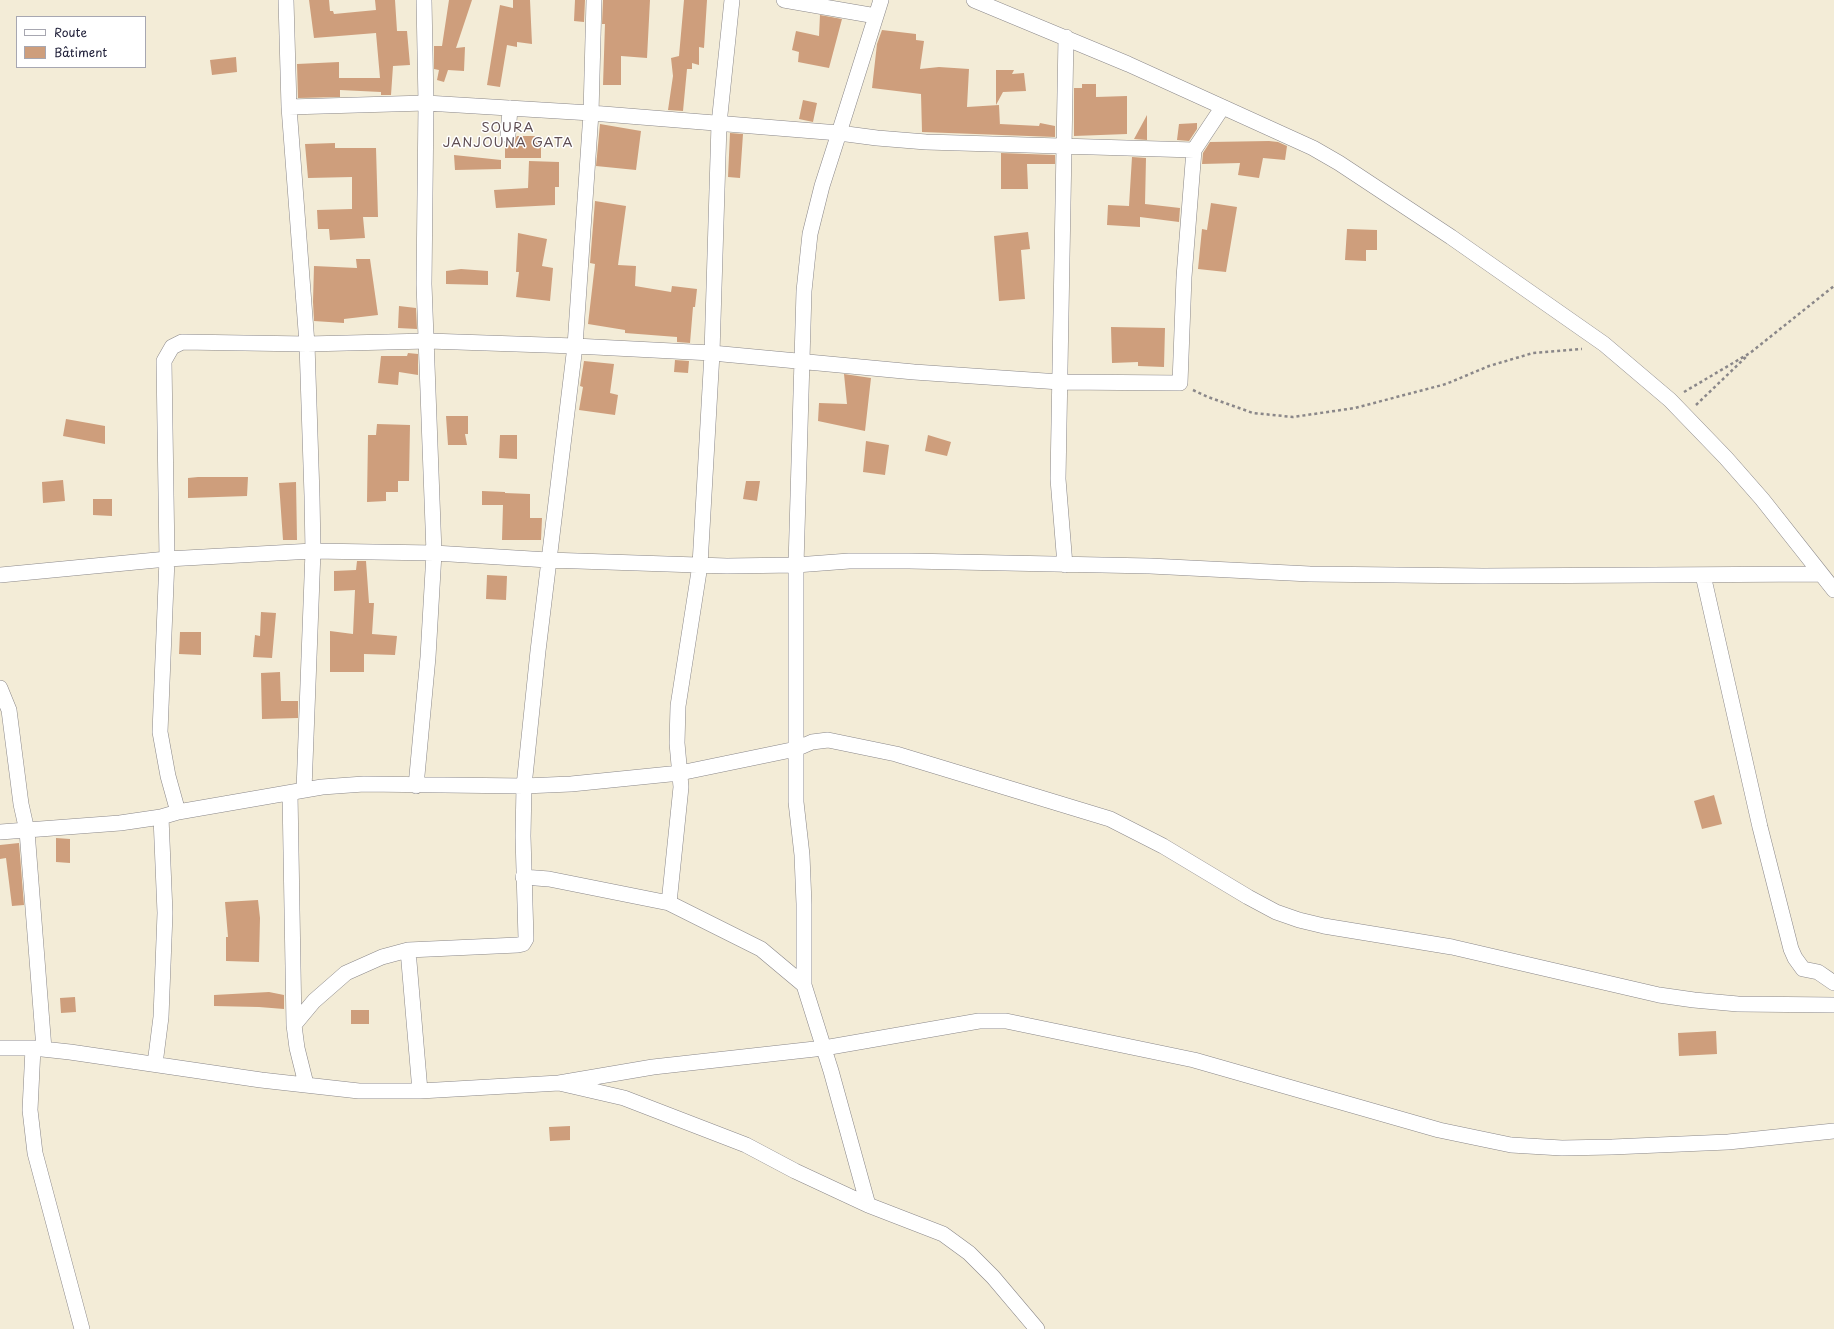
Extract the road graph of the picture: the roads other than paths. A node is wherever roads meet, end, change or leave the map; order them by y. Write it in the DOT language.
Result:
graph roads {
  1 [pos="286,0"];
  2 [pos="424,0"];
  3 [pos="594,0"];
  4 [pos="732,0"];
  5 [pos="784,0"];
  6 [pos="881,0"];
  7 [pos="974,0"];
  8 [pos="876,16"];
  9 [pos="1066,37"];
  10 [pos="426,103"];
  11 [pos="289,107"];
  12 [pos="510,108"];
  13 [pos="1222,108"];
  14 [pos="591,113"];
  15 [pos="719,124"];
  16 [pos="839,132"];
  17 [pos="508,135"];
  18 [pos="1065,146"];
  19 [pos="1194,150"];
  20 [pos="428,341"];
  21 [pos="307,344"];
  22 [pos="575,346"];
  23 [pos="712,353"];
  24 [pos="803,362"];
  25 [pos="1060,382"];
  26 [pos="313,551"];
  27 [pos="434,553"];
  28 [pos="167,559"];
  29 [pos="548,560"];
  30 [pos="796,565"];
  31 [pos="1065,565"];
  32 [pos="700,566"];
  33 [pos="1821,574"];
  34 [pos="0,575"];
  35 [pos="1703,575"];
  36 [pos="1834,590"];
  37 [pos="0,688"];
  38 [pos="5,710"];
  39 [pos="796,749"];
  40 [pos="680,774"];
  41 [pos="416,786"];
  42 [pos="524,786"];
  43 [pos="297,792"];
  44 [pos="178,812"];
  45 [pos="161,817"];
  46 [pos="27,831"];
  47 [pos="0,832"];
  48 [pos="524,877"];
  49 [pos="669,903"];
  50 [pos="408,950"];
  51 [pos="1834,983"];
  52 [pos="804,985"];
  53 [pos="1834,1005"];
  54 [pos="294,1025"];
  55 [pos="0,1048"];
  56 [pos="39,1048"];
  57 [pos="824,1048"];
  58 [pos="155,1064"];
  59 [pos="559,1083"];
  60 [pos="306,1084"];
  61 [pos="420,1092"];
  62 [pos="1834,1131"];
  63 [pos="868,1205"];
  64 [pos="82,1329"];
  65 [pos="1036,1329"];
  1 -- 11 [label="street"];
  2 -- 10 [label="street"];
  3 -- 14 [label="street"];
  4 -- 15 [label="street"];
  5 -- 8 [label="street"];
  6 -- 8 [label="street"];
  7 -- 9 [label="street"];
  8 -- 16 [label="street"];
  9 -- 13 [label="street"];
  9 -- 18 [label="street"];
  10 -- 11 [label="street"];
  10 -- 12 [label="street"];
  10 -- 20 [label="street"];
  11 -- 21 [label="street"];
  12 -- 14 [label="street"];
  12 -- 17 [label="street"];
  13 -- 19 [label="street"];
  13 -- 33 [label="street"];
  14 -- 15 [label="street"];
  14 -- 22 [label="street"];
  15 -- 16 [label="street"];
  15 -- 23 [label="street"];
  16 -- 18 [label="street"];
  16 -- 24 [label="street"];
  18 -- 19 [label="street"];
  18 -- 25 [label="street"];
  19 -- 25 [label="street"];
  20 -- 21 [label="street"];
  20 -- 22 [label="street"];
  20 -- 27 [label="street"];
  21 -- 26 [label="street"];
  21 -- 28 [label="street"];
  22 -- 23 [label="street"];
  22 -- 29 [label="street"];
  23 -- 24 [label="street"];
  23 -- 32 [label="street"];
  24 -- 25 [label="street"];
  24 -- 30 [label="street"];
  25 -- 31 [label="street"];
  26 -- 27 [label="street"];
  26 -- 28 [label="street"];
  26 -- 43 [label="street"];
  27 -- 29 [label="street"];
  27 -- 41 [label="street"];
  28 -- 34 [label="street"];
  28 -- 44 [label="street"];
  29 -- 32 [label="street"];
  29 -- 42 [label="street"];
  30 -- 31 [label="street"];
  30 -- 32 [label="street"];
  30 -- 39 [label="street"];
  31 -- 35 [label="street"];
  32 -- 40 [label="street"];
  33 -- 35 [label="street"];
  33 -- 36 [label="street"];
  35 -- 51 [label="street"];
  37 -- 38 [label="street"];
  38 -- 46 [label="street"];
  39 -- 40 [label="street"];
  39 -- 52 [label="street"];
  39 -- 53 [label="street"];
  40 -- 42 [label="street"];
  40 -- 49 [label="street"];
  41 -- 42 [label="street"];
  41 -- 43 [label="street"];
  42 -- 48 [label="street"];
  43 -- 44 [label="street"];
  43 -- 54 [label="street"];
  44 -- 45 [label="street"];
  45 -- 46 [label="street"];
  45 -- 58 [label="street"];
  46 -- 47 [label="street"];
  46 -- 56 [label="street"];
  48 -- 49 [label="street"];
  48 -- 50 [label="street"];
  49 -- 52 [label="street"];
  50 -- 54 [label="street"];
  50 -- 61 [label="street"];
  52 -- 57 [label="street"];
  54 -- 60 [label="street"];
  55 -- 56 [label="street"];
  56 -- 58 [label="street"];
  56 -- 64 [label="street"];
  57 -- 59 [label="street"];
  57 -- 62 [label="street"];
  57 -- 63 [label="street"];
  58 -- 60 [label="street"];
  59 -- 61 [label="street"];
  59 -- 63 [label="street"];
  60 -- 61 [label="street"];
  63 -- 65 [label="street"];
}
